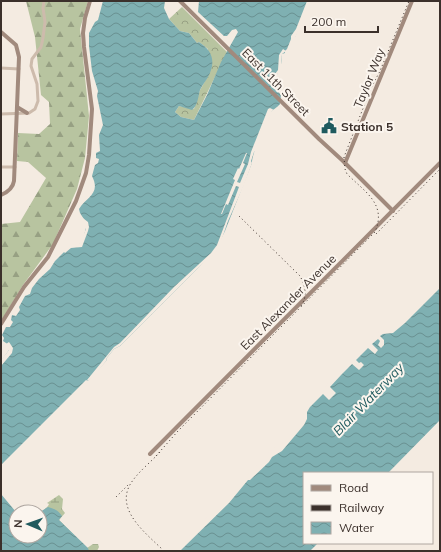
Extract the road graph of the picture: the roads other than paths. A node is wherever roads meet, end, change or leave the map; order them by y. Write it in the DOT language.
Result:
graph roads {
  1 [pos="44,1"];
  2 [pos="90,1"];
  3 [pos="180,1"];
  4 [pos="412,1"];
  5 [pos="1,32"];
  6 [pos="1,68"];
  7 [pos="19,69"];
  8 [pos="17,107"];
  9 [pos="27,113"];
  10 [pos="1,114"];
  11 [pos="17,114"];
  12 [pos="345,163"];
  13 [pos="440,163"];
  14 [pos="1,167"];
  15 [pos="15,167"];
  16 [pos="1,195"];
  17 [pos="393,211"];
  18 [pos="1,324"];
  19 [pos="150,454"];
  1 -- 9 [label="street"];
  2 -- 18 [label="street"];
  3 -- 12 [label="street, East 11th Street"];
  4 -- 12 [label="street, Taylor Way"];
  5 -- 7 [label="street"];
  6 -- 7 [label="street"];
  7 -- 8 [label="street"];
  8 -- 9 [label="street"];
  8 -- 11 [label="street"];
  9 -- 11 [label="street"];
  10 -- 11 [label="street"];
  11 -- 15 [label="street"];
  12 -- 17 [label="street, East 11th Street"];
  13 -- 17 [label="street, East Alexander Avenue"];
  14 -- 15 [label="street"];
  15 -- 16 [label="street"];
  17 -- 19 [label="street, East Alexander Avenue"];
}
